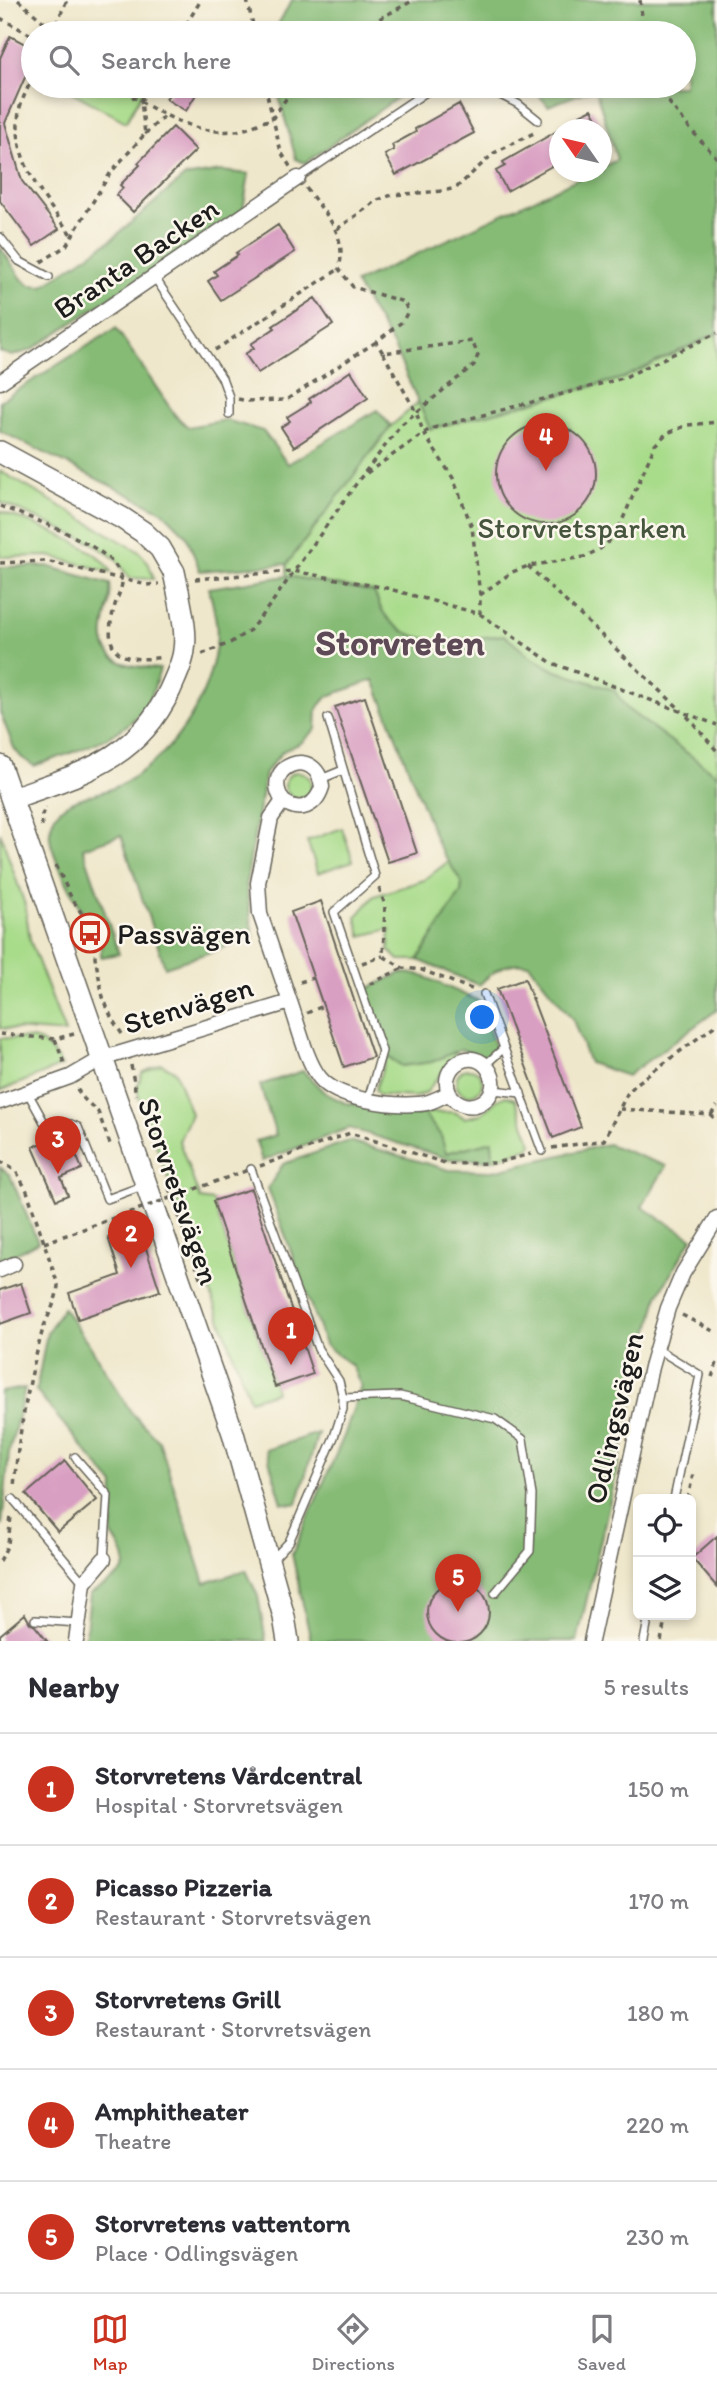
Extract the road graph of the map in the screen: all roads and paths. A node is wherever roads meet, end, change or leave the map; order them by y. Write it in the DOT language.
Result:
graph roads {
  1 [pos="18,0"];
  2 [pos="66,0"];
  3 [pos="201,0"];
  4 [pos="247,0"];
  5 [pos="414,0"];
  6 [pos="639,0"];
  7 [pos="0,18"];
  8 [pos="41,21"];
  9 [pos="57,21"];
  10 [pos="188,21"];
  11 [pos="252,21"];
  12 [pos="375,21"];
  13 [pos="642,21"];
  14 [pos="21,29"];
  15 [pos="23,98"];
  16 [pos="134,98"];
  17 [pos="143,98"];
  18 [pos="268,98"];
  19 [pos="287,98"];
  20 [pos="417,98"];
  21 [pos="506,98"];
  22 [pos="666,98"];
  23 [pos="141,102"];
  24 [pos="164,116"];
  25 [pos="272,119"];
  26 [pos="538,120"];
  27 [pos="541,129"];
  28 [pos="145,134"];
  29 [pos="717,158"];
  30 [pos="299,178"];
  31 [pos="337,229"];
  32 [pos="72,236"];
  33 [pos="0,237"];
  34 [pos="339,269"];
  35 [pos="36,270"];
  36 [pos="49,277"];
  37 [pos="155,278"];
  38 [pos="717,333"];
  39 [pos="376,342"];
  40 [pos="383,353"];
  41 [pos="207,355"];
  42 [pos="1,380"];
  43 [pos="229,397"];
  44 [pos="416,412"];
  45 [pos="229,414"];
  46 [pos="717,422"];
  47 [pos="424,434"];
  48 [pos="0,452"];
  49 [pos="361,477"];
  50 [pos="0,506"];
  51 [pos="0,563"];
  52 [pos="528,566"];
  53 [pos="293,571"];
  54 [pos="122,580"];
  55 [pos="184,580"];
  56 [pos="480,594"];
  57 [pos="480,614"];
  58 [pos="202,644"];
  59 [pos="192,654"];
  60 [pos="685,713"];
  61 [pos="328,718"];
  62 [pos="717,725"];
  63 [pos="717,751"];
  64 [pos="0,766"];
  65 [pos="343,770"];
  66 [pos="321,779"];
  67 [pos="6,800"];
  68 [pos="283,801"];
  69 [pos="49,802"];
  70 [pos="42,827"];
  71 [pos="54,862"];
  72 [pos="375,876"];
  73 [pos="383,956"];
  74 [pos="352,966"];
  75 [pos="403,968"];
  76 [pos="360,989"];
  77 [pos="484,994"];
  78 [pos="290,1002"];
  79 [pos="717,1024"];
  80 [pos="0,1034"];
  81 [pos="504,1048"];
  82 [pos="127,1051"];
  83 [pos="101,1059"];
  84 [pos="485,1065"];
  85 [pos="70,1077"];
  86 [pos="492,1090"];
  87 [pos="28,1093"];
  88 [pos="449,1093"];
  89 [pos="521,1093"];
  90 [pos="368,1100"];
  91 [pos="0,1102"];
  92 [pos="137,1102"];
  93 [pos="717,1106"];
  94 [pos="620,1110"];
  95 [pos="711,1115"];
  96 [pos="717,1121"];
  97 [pos="111,1146"];
  98 [pos="542,1151"];
  99 [pos="0,1161"];
  100 [pos="251,1169"];
  101 [pos="146,1185"];
  102 [pos="136,1215"];
  103 [pos="717,1218"];
  104 [pos="44,1244"];
  105 [pos="204,1286"];
  106 [pos="668,1308"];
  107 [pos="717,1333"];
  108 [pos="656,1349"];
  109 [pos="343,1398"];
  110 [pos="75,1457"];
  111 [pos="675,1494"];
  112 [pos="13,1499"];
  113 [pos="104,1559"];
  114 [pos="0,1561"];
  115 [pos="268,1564"];
  116 [pos="84,1583"];
  117 [pos="495,1593"];
  118 [pos="35,1620"];
  119 [pos="648,1620"];
  120 [pos="665,1620"];
  121 [pos="79,1623"];
  122 [pos="76,1641"];
  123 [pos="288,1641"];
  124 [pos="591,1641"];
  125 [pos="644,1641"];
  126 [pos="661,1641"];
  1 -- 8 [label="path"];
  2 -- 9 [label="path"];
  3 -- 10 [label="path"];
  4 -- 11 [label="path"];
  5 -- 12 [label="path"];
  6 -- 13 [label="path"];
  7 -- 14 [label="path"];
  15 -- 32 [label="path"];
  16 -- 23 [label="path"];
  17 -- 23 [label="path"];
  18 -- 25 [label="path"];
  19 -- 25 [label="path"];
  20 -- 30 [label="lane"];
  21 -- 26 [label="lane"];
  22 -- 29 [label="path"];
  23 -- 24 [label="path"];
  23 -- 28 [label="path"];
  24 -- 25 [label="path"];
  24 -- 28 [label="path"];
  25 -- 30 [label="path"];
  27 -- 31 [label="path"];
  28 -- 32 [label="path"];
  30 -- 31 [label="path"];
  30 -- 37 [label="street, Branta Backen"];
  31 -- 34 [label="path"];
  32 -- 35 [label="path"];
  33 -- 35 [label="lane, Branta Backen"];
  34 -- 39 [label="path"];
  34 -- 41 [label="path"];
  35 -- 36 [label="lane, Branta Backen"];
  37 -- 41 [label="lane"];
  37 -- 42 [label="street, Branta Backen"];
  38 -- 47 [label="path"];
  39 -- 40 [label="path"];
  39 -- 43 [label="path"];
  40 -- 44 [label="path"];
  40 -- 44 [label="path"];
  41 -- 43 [label="lane"];
  43 -- 45 [label="lane"];
  44 -- 47 [label="path"];
  44 -- 49 [label="path"];
  46 -- 52 [label="path"];
  47 -- 49 [label="path"];
  47 -- 56 [label="path"];
  48 -- 55 [label="street"];
  49 -- 53 [label="path"];
  50 -- 54 [label="path"];
  51 -- 54 [label="path"];
  52 -- 56 [label="path"];
  52 -- 60 [label="path"];
  53 -- 55 [label="path"];
  53 -- 57 [label="path"];
  53 -- 59 [label="path"];
  54 -- 55 [label="path"];
  54 -- 59 [label="path"];
  55 -- 59 [label="street"];
  56 -- 57 [label="path"];
  57 -- 60 [label="path"];
  58 -- 59 [label="path"];
  59 -- 67 [label="street"];
  60 -- 62 [label="path"];
  60 -- 63 [label="path"];
  61 -- 65 [label="lane"];
  64 -- 67 [label="street, Storvretsvägen"];
  65 -- 66 [label="lane"];
  65 -- 72 [label="lane"];
  66 -- 68 [label="street"];
  66 -- 68 [label="street, Stenvägen"];
  67 -- 83 [label="street, Storvretsvägen"];
  68 -- 78 [label="street, Stenvägen"];
  69 -- 70 [label="path"];
  71 -- 82 [label="path"];
  72 -- 73 [label="path"];
  72 -- 74 [label="lane"];
  73 -- 74 [label="path"];
  73 -- 75 [label="path"];
  74 -- 76 [label="lane"];
  75 -- 76 [label="path"];
  75 -- 77 [label="path"];
  76 -- 90 [label="lane"];
  77 -- 81 [label="lane"];
  78 -- 82 [label="street, Stenvägen"];
  78 -- 90 [label="street, Stenvägen"];
  79 -- 94 [label="path"];
  80 -- 85 [label="path"];
  81 -- 84 [label="lane"];
  81 -- 89 [label="lane"];
  82 -- 83 [label="street, Stenvägen"];
  82 -- 92 [label="path"];
  83 -- 85 [label="street"];
  83 -- 101 [label="street, Storvretsvägen"];
  84 -- 86 [label="street"];
  84 -- 88 [label="street"];
  85 -- 87 [label="street"];
  85 -- 97 [label="path"];
  86 -- 88 [label="street"];
  86 -- 89 [label="lane"];
  87 -- 91 [label="street"];
  87 -- 101 [label="lane"];
  88 -- 90 [label="street, Stenvägen"];
  89 -- 98 [label="lane"];
  93 -- 95 [label="path"];
  94 -- 95 [label="path"];
  94 -- 98 [label="path"];
  95 -- 96 [label="path"];
  98 -- 100 [label="path"];
  99 -- 104 [label="path"];
  100 -- 104 [label="path, bridge"];
  100 -- 109 [label="lane"];
  101 -- 102 [label="path"];
  101 -- 105 [label="path"];
  101 -- 115 [label="street, Storvretsvägen"];
  103 -- 106 [label="street, Odlingsvägen"];
  104 -- 112 [label="path"];
  106 -- 107 [label="path"];
  106 -- 108 [label="street, Odlingsvägen"];
  108 -- 111 [label="lane"];
  108 -- 124 [label="street, Odlingsvägen"];
  109 -- 115 [label="lane"];
  109 -- 117 [label="lane"];
  110 -- 113 [label="lane"];
  112 -- 114 [label="path"];
  112 -- 116 [label="lane"];
  113 -- 116 [label="street"];
  115 -- 123 [label="street, Storvretsvägen"];
  116 -- 121 [label="street"];
  118 -- 121 [label="lane"];
  119 -- 125 [label="lane"];
  120 -- 126 [label="path"];
  121 -- 122 [label="street"];
}
